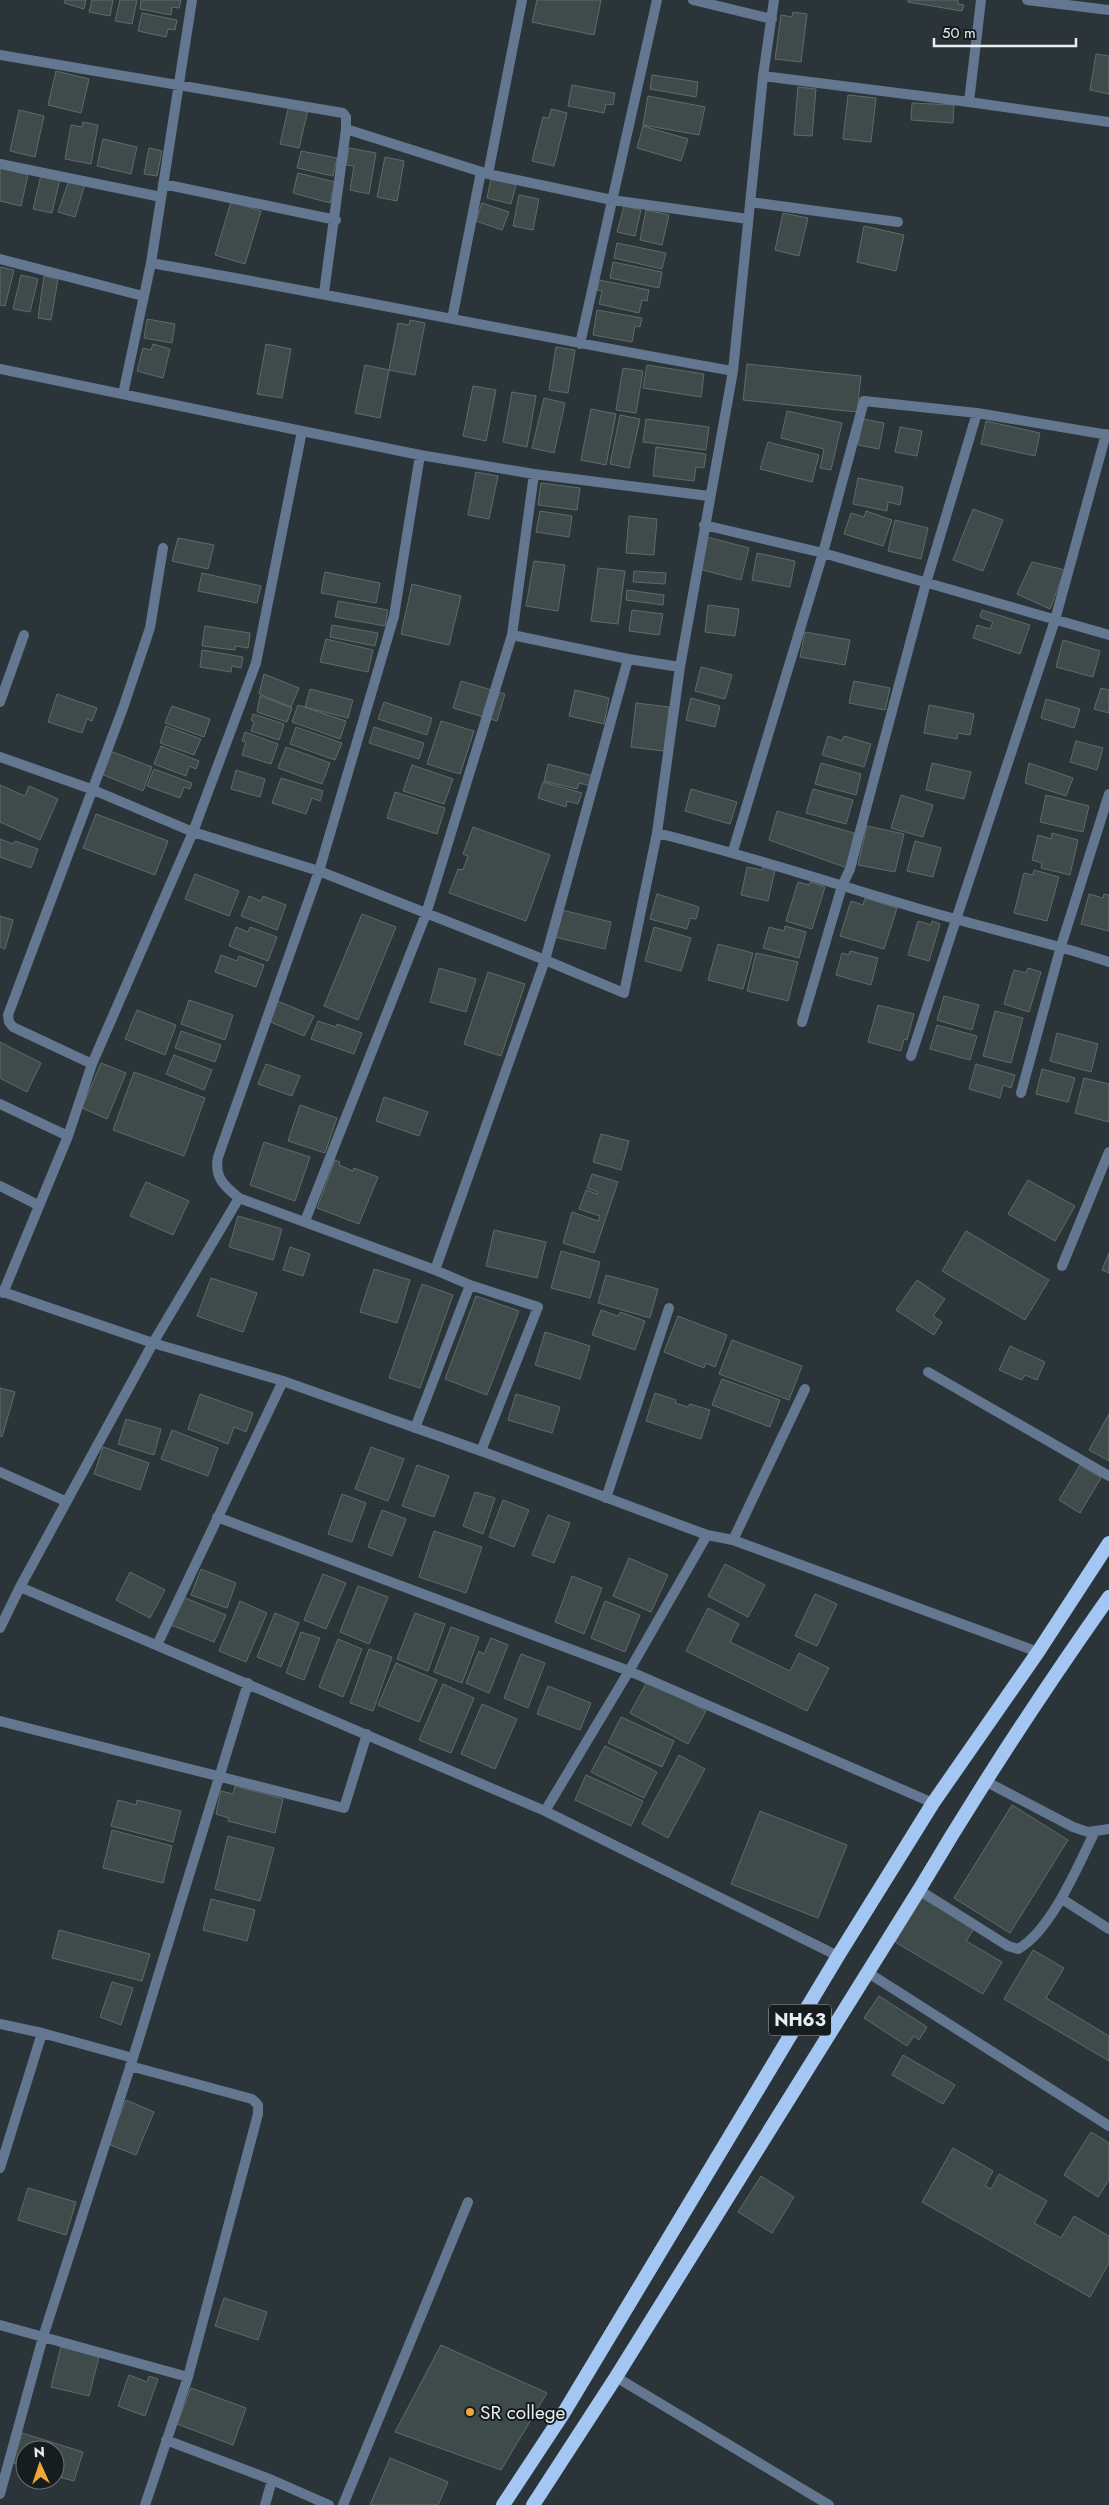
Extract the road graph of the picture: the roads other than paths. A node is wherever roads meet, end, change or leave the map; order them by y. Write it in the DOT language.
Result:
graph roads {
  1 [pos="192,0"];
  2 [pos="522,0"];
  3 [pos="657,0"];
  4 [pos="693,0"];
  5 [pos="774,0"];
  6 [pos="981,0"];
  7 [pos="1026,0"];
  8 [pos="1109,10"];
  9 [pos="772,19"];
  10 [pos="0,55"];
  11 [pos="763,76"];
  12 [pos="179,85"];
  13 [pos="969,102"];
  14 [pos="1109,122"];
  15 [pos="346,129"];
  16 [pos="0,164"];
  17 [pos="484,173"];
  18 [pos="163,184"];
  19 [pos="161,197"];
  20 [pos="612,200"];
  21 [pos="750,202"];
  22 [pos="748,219"];
  23 [pos="336,220"];
  24 [pos="898,222"];
  25 [pos="0,259"];
  26 [pos="152,263"];
  27 [pos="324,293"];
  28 [pos="143,296"];
  29 [pos="452,319"];
  30 [pos="580,344"];
  31 [pos="0,369"];
  32 [pos="733,371"];
  33 [pos="123,394"];
  34 [pos="978,413"];
  35 [pos="302,431"];
  36 [pos="1108,435"];
  37 [pos="420,455"];
  38 [pos="534,474"];
  39 [pos="709,496"];
  40 [pos="704,525"];
  41 [pos="163,548"];
  42 [pos="823,553"];
  43 [pos="926,583"];
  44 [pos="1055,620"];
  45 [pos="512,634"];
  46 [pos="24,635"];
  47 [pos="1109,635"];
  48 [pos="628,659"];
  49 [pos="680,667"];
  50 [pos="0,702"];
  51 [pos="0,757"];
  52 [pos="92,789"];
  53 [pos="1109,794"];
  54 [pos="193,832"];
  55 [pos="657,833"];
  56 [pos="733,852"];
  57 [pos="319,871"];
  58 [pos="842,886"];
  59 [pos="426,914"];
  60 [pos="956,920"];
  61 [pos="1061,946"];
  62 [pos="545,960"];
  63 [pos="1109,962"];
  64 [pos="802,1022"];
  65 [pos="911,1056"];
  66 [pos="92,1064"];
  67 [pos="1021,1093"];
  68 [pos="0,1104"];
  69 [pos="68,1136"];
  70 [pos="1109,1152"];
  71 [pos="0,1186"];
  72 [pos="239,1198"];
  73 [pos="38,1205"];
  74 [pos="305,1221"];
  75 [pos="1062,1266"];
  76 [pos="435,1270"];
  77 [pos="470,1284"];
  78 [pos="2,1292"];
  79 [pos="669,1308"];
  80 [pos="153,1343"];
  81 [pos="928,1372"];
  82 [pos="283,1381"];
  83 [pos="805,1389"];
  84 [pos="416,1428"];
  85 [pos="481,1451"];
  86 [pos="0,1472"];
  87 [pos="1109,1476"];
  88 [pos="606,1498"];
  89 [pos="65,1501"];
  90 [pos="217,1517"];
  91 [pos="706,1535"];
  92 [pos="733,1540"];
  93 [pos="1109,1543"];
  94 [pos="20,1587"];
  95 [pos="1109,1597"];
  96 [pos="0,1628"];
  97 [pos="157,1645"];
  98 [pos="1038,1652"];
  99 [pos="629,1671"];
  100 [pos="248,1682"];
  101 [pos="0,1721"];
  102 [pos="368,1734"];
  103 [pos="218,1777"];
  104 [pos="985,1782"];
  105 [pos="933,1802"];
  106 [pos="545,1811"];
  107 [pos="1109,1829"];
  108 [pos="1095,1831"];
  109 [pos="919,1890"];
  110 [pos="1062,1899"];
  111 [pos="1109,1929"];
  112 [pos="838,1956"];
  113 [pos="867,1972"];
  114 [pos="0,2024"];
  115 [pos="42,2033"];
  116 [pos="132,2062"];
  117 [pos="1109,2126"];
  118 [pos="0,2168"];
  119 [pos="468,2202"];
  120 [pos="0,2325"];
  121 [pos="43,2337"];
  122 [pos="188,2377"];
  123 [pos="616,2377"];
  124 [pos="166,2440"];
  125 [pos="272,2480"];
  126 [pos="0,2494"];
  127 [pos="145,2505"];
  128 [pos="264,2505"];
  129 [pos="330,2505"];
  130 [pos="343,2505"];
  131 [pos="503,2505"];
  132 [pos="533,2505"];
  133 [pos="829,2505"];
  1 -- 12 [label="street"];
  2 -- 17 [label="street"];
  3 -- 20 [label="street"];
  4 -- 9 [label="street"];
  5 -- 9 [label="street"];
  6 -- 13 [label="street"];
  7 -- 8 [label="street"];
  9 -- 11 [label="street"];
  10 -- 12 [label="street"];
  11 -- 13 [label="street"];
  11 -- 21 [label="street"];
  12 -- 15 [label="street"];
  12 -- 18 [label="street"];
  13 -- 14 [label="street"];
  15 -- 17 [label="street"];
  15 -- 23 [label="street"];
  16 -- 19 [label="street"];
  17 -- 20 [label="street"];
  17 -- 29 [label="street"];
  18 -- 19 [label="street"];
  18 -- 23 [label="street"];
  19 -- 26 [label="street"];
  20 -- 22 [label="street"];
  20 -- 30 [label="street"];
  21 -- 22 [label="street"];
  21 -- 24 [label="street"];
  22 -- 32 [label="street"];
  23 -- 27 [label="street"];
  25 -- 28 [label="street"];
  26 -- 27 [label="street"];
  26 -- 28 [label="street"];
  27 -- 29 [label="street"];
  28 -- 33 [label="street"];
  29 -- 30 [label="street"];
  30 -- 32 [label="street"];
  31 -- 33 [label="street"];
  32 -- 39 [label="street"];
  33 -- 35 [label="street"];
  34 -- 36 [label="street"];
  34 -- 42 [label="street"];
  34 -- 43 [label="street"];
  35 -- 37 [label="street"];
  35 -- 54 [label="street"];
  36 -- 44 [label="street"];
  37 -- 38 [label="street"];
  37 -- 57 [label="street"];
  38 -- 39 [label="street"];
  38 -- 45 [label="street"];
  39 -- 40 [label="street"];
  40 -- 42 [label="street"];
  40 -- 49 [label="street"];
  41 -- 52 [label="street"];
  42 -- 43 [label="street"];
  42 -- 56 [label="street"];
  43 -- 44 [label="street"];
  43 -- 58 [label="street"];
  44 -- 47 [label="street"];
  44 -- 60 [label="street"];
  45 -- 48 [label="street"];
  45 -- 59 [label="street"];
  46 -- 50 [label="street"];
  48 -- 49 [label="street"];
  48 -- 62 [label="street"];
  49 -- 55 [label="street"];
  51 -- 52 [label="street"];
  52 -- 54 [label="street"];
  52 -- 66 [label="street"];
  53 -- 61 [label="street"];
  54 -- 57 [label="street"];
  54 -- 66 [label="street"];
  55 -- 56 [label="street"];
  55 -- 62 [label="street"];
  56 -- 58 [label="street"];
  57 -- 59 [label="street"];
  57 -- 72 [label="street"];
  58 -- 60 [label="street"];
  58 -- 64 [label="street"];
  59 -- 62 [label="street"];
  59 -- 74 [label="street"];
  60 -- 61 [label="street"];
  60 -- 65 [label="street"];
  61 -- 63 [label="street"];
  61 -- 67 [label="street"];
  62 -- 76 [label="street"];
  66 -- 69 [label="street"];
  68 -- 69 [label="street"];
  69 -- 73 [label="street"];
  70 -- 75 [label="street"];
  71 -- 73 [label="street"];
  72 -- 74 [label="street"];
  72 -- 80 [label="street"];
  73 -- 78 [label="street"];
  74 -- 76 [label="street"];
  76 -- 77 [label="street"];
  77 -- 84 [label="street"];
  77 -- 85 [label="street"];
  78 -- 80 [label="street"];
  79 -- 88 [label="street"];
  80 -- 82 [label="street"];
  80 -- 89 [label="street"];
  81 -- 87 [label="street"];
  82 -- 84 [label="street"];
  82 -- 90 [label="street"];
  83 -- 92 [label="street"];
  84 -- 85 [label="street"];
  85 -- 88 [label="street"];
  86 -- 89 [label="street"];
  88 -- 91 [label="street"];
  89 -- 94 [label="street"];
  90 -- 97 [label="street"];
  90 -- 99 [label="street"];
  91 -- 92 [label="street"];
  91 -- 99 [label="street"];
  92 -- 98 [label="street"];
  93 -- 98 [label="highway, NH63"];
  94 -- 96 [label="street"];
  94 -- 97 [label="street"];
  95 -- 104 [label="highway, NH63"];
  97 -- 100 [label="street"];
  98 -- 105 [label="highway, NH63"];
  99 -- 105 [label="street"];
  99 -- 106 [label="street"];
  100 -- 102 [label="street"];
  100 -- 103 [label="street"];
  101 -- 103 [label="street"];
  102 -- 103 [label="street"];
  102 -- 106 [label="street"];
  103 -- 116 [label="street"];
  104 -- 108 [label="street"];
  104 -- 109 [label="highway, NH63"];
  105 -- 112 [label="highway, NH63"];
  106 -- 112 [label="street"];
  107 -- 108 [label="street"];
  108 -- 110 [label="street"];
  109 -- 110 [label="street"];
  109 -- 113 [label="highway, NH63"];
  110 -- 111 [label="street"];
  112 -- 131 [label="highway, NH63"];
  113 -- 117 [label="street"];
  113 -- 123 [label="highway, NH63"];
  114 -- 115 [label="street"];
  115 -- 116 [label="street"];
  115 -- 118 [label="street"];
  116 -- 121 [label="street"];
  116 -- 122 [label="street"];
  119 -- 130 [label="street"];
  120 -- 121 [label="street"];
  121 -- 122 [label="street"];
  121 -- 126 [label="street"];
  122 -- 124 [label="street"];
  123 -- 132 [label="highway, NH63"];
  123 -- 133 [label="street"];
  124 -- 125 [label="street"];
  124 -- 127 [label="street"];
  125 -- 128 [label="street"];
  125 -- 129 [label="street"];
}
